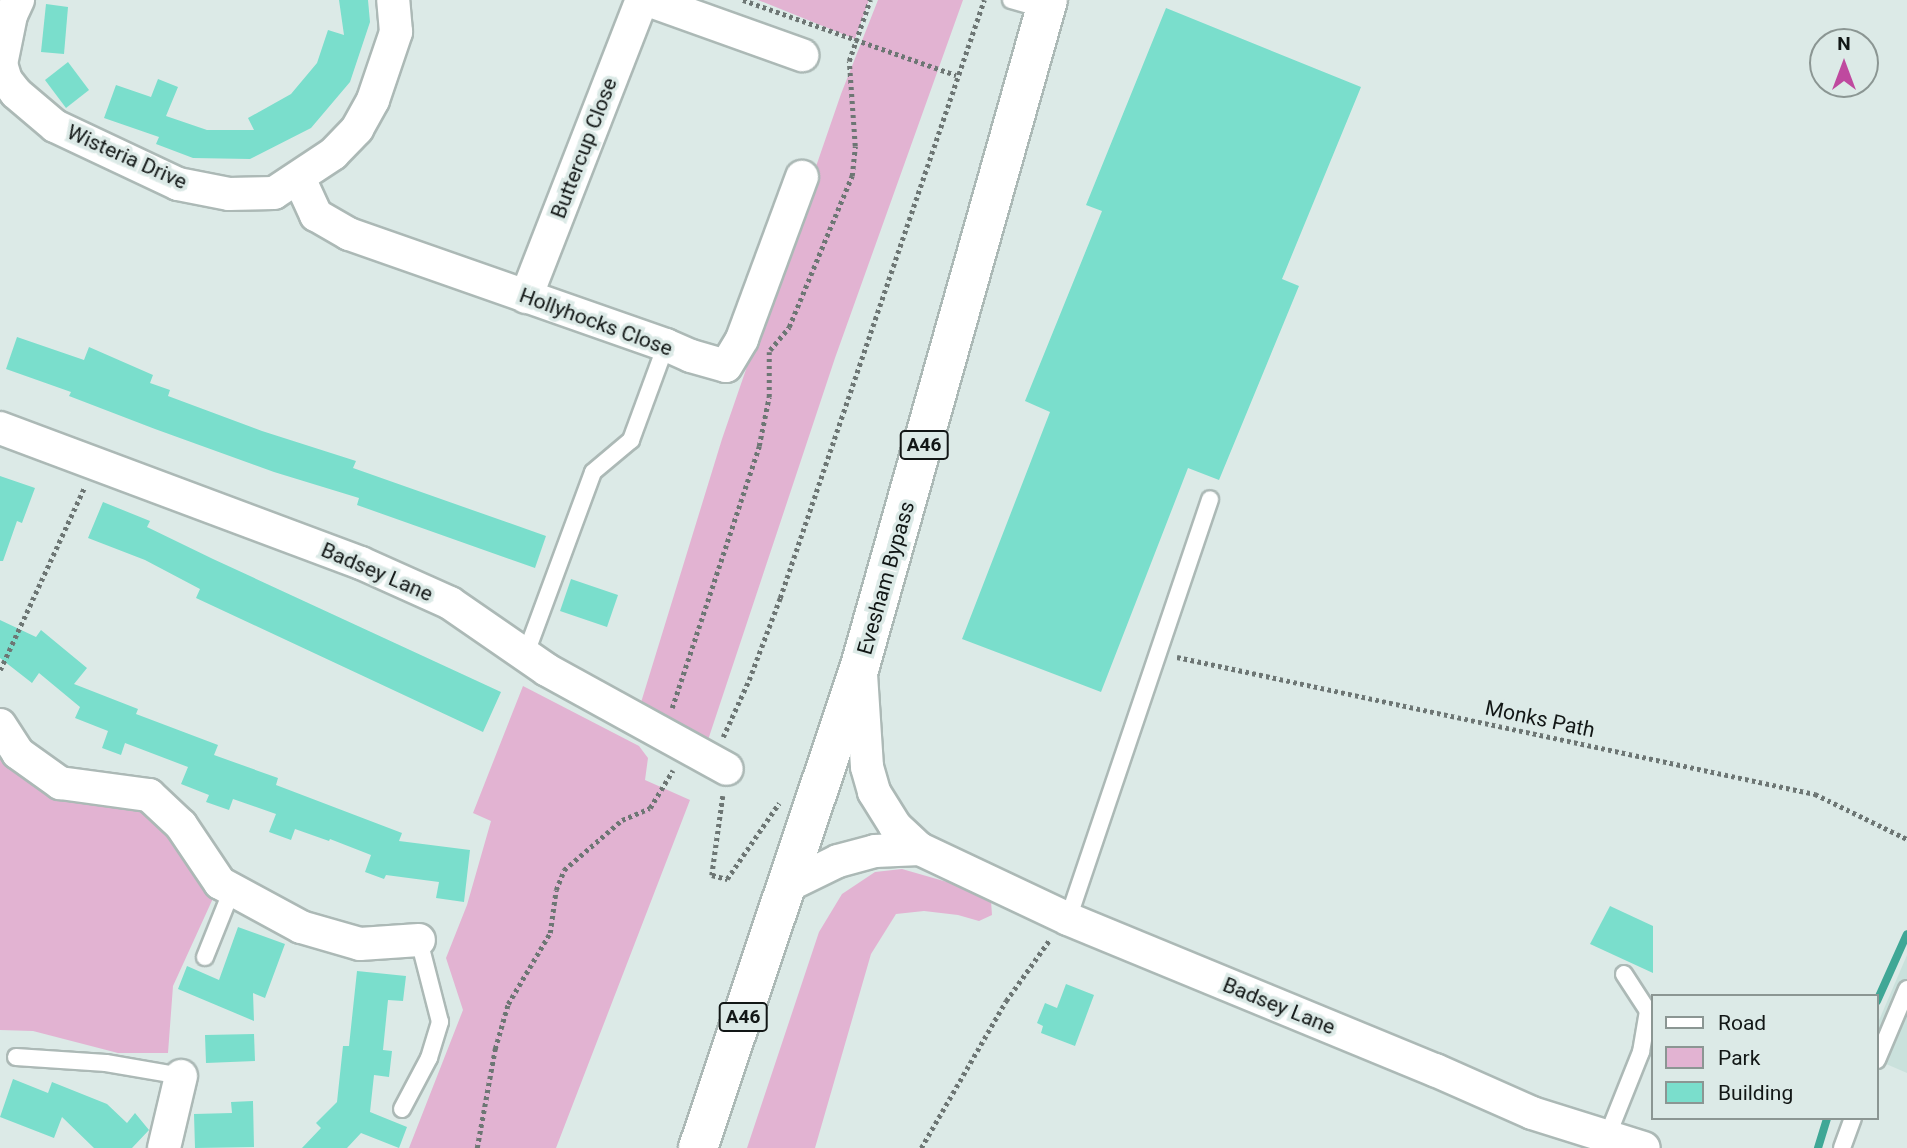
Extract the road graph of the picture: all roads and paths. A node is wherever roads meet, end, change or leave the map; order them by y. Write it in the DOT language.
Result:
graph roads {
  1 [pos="18,0"];
  2 [pos="393,0"];
  3 [pos="642,0"];
  4 [pos="648,0"];
  5 [pos="743,0"];
  6 [pos="870,0"];
  7 [pos="984,0"];
  8 [pos="1035,3"];
  9 [pos="855,39"];
  10 [pos="802,55"];
  11 [pos="956,75"];
  12 [pos="802,177"];
  13 [pos="299,178"];
  14 [pos="526,297"];
  15 [pos="666,345"];
  16 [pos="736,348"];
  17 [pos="769,352"];
  18 [pos="0,428"];
  19 [pos="95,464"];
  20 [pos="1210,499"];
  21 [pos="1159,653"];
  22 [pos="525,656"];
  23 [pos="860,666"];
  24 [pos="0,670"];
  25 [pos="0,725"];
  26 [pos="697,753"];
  27 [pos="812,810"];
  28 [pos="1907,839"];
  29 [pos="920,849"];
  30 [pos="787,886"];
  31 [pos="232,890"];
  32 [pos="1066,918"];
  33 [pos="419,940"];
  34 [pos="205,957"];
  35 [pos="1624,974"];
  36 [pos="1907,989"];
  37 [pos="1879,1055"];
  38 [pos="16,1057"];
  39 [pos="181,1076"];
  40 [pos="402,1109"];
  41 [pos="1852,1120"];
  42 [pos="1607,1137"];
  43 [pos="164,1148"];
  44 [pos="477,1148"];
  45 [pos="698,1148"];
  46 [pos="921,1148"];
  47 [pos="1644,1148"];
  48 [pos="1842,1148"];
  1 -- 13 [label="street, Wisteria Drive"];
  2 -- 13 [label="street, Wisteria Drive"];
  3 -- 14 [label="street, Buttercup Close"];
  4 -- 10 [label="street"];
  5 -- 9 [label="path"];
  6 -- 9 [label="path"];
  7 -- 11 [label="path"];
  8 -- 23 [label="highway, Evesham Bypass / A46"];
  9 -- 11 [label="path"];
  9 -- 17 [label="path"];
  11 -- 26 [label="path"];
  12 -- 16 [label="street"];
  13 -- 14 [label="street, Hollyhocks Close"];
  14 -- 15 [label="street, Hollyhocks Close"];
  15 -- 16 [label="street, Hollyhocks Close"];
  15 -- 22 [label="lane"];
  16 -- 17 [label="path"];
  17 -- 26 [label="path"];
  18 -- 19 [label="street, Badsey Lane"];
  19 -- 22 [label="street, Badsey Lane"];
  19 -- 24 [label="path"];
  20 -- 21 [label="lane"];
  21 -- 28 [label="path, Monks Path"];
  21 -- 32 [label="lane"];
  22 -- 26 [label="street, Badsey Lane"];
  23 -- 27 [label="highway, Evesham Bypass / A46"];
  23 -- 29 [label="street, Badsey Lane"];
  25 -- 31 [label="street"];
  26 -- 27 [label="path"];
  26 -- 44 [label="path"];
  27 -- 30 [label="highway, Evesham Bypass / A46"];
  29 -- 30 [label="street, Badsey Lane"];
  29 -- 32 [label="street, Badsey Lane"];
  30 -- 45 [label="highway, Evesham Bypass / A46"];
  31 -- 33 [label="street"];
  31 -- 34 [label="lane"];
  32 -- 42 [label="street, Badsey Lane"];
  32 -- 46 [label="path"];
  33 -- 40 [label="lane"];
  35 -- 42 [label="lane"];
  36 -- 37 [label="lane"];
  38 -- 39 [label="lane"];
  39 -- 43 [label="street"];
  41 -- 48 [label="lane"];
  42 -- 47 [label="street, Badsey Lane"];
}
